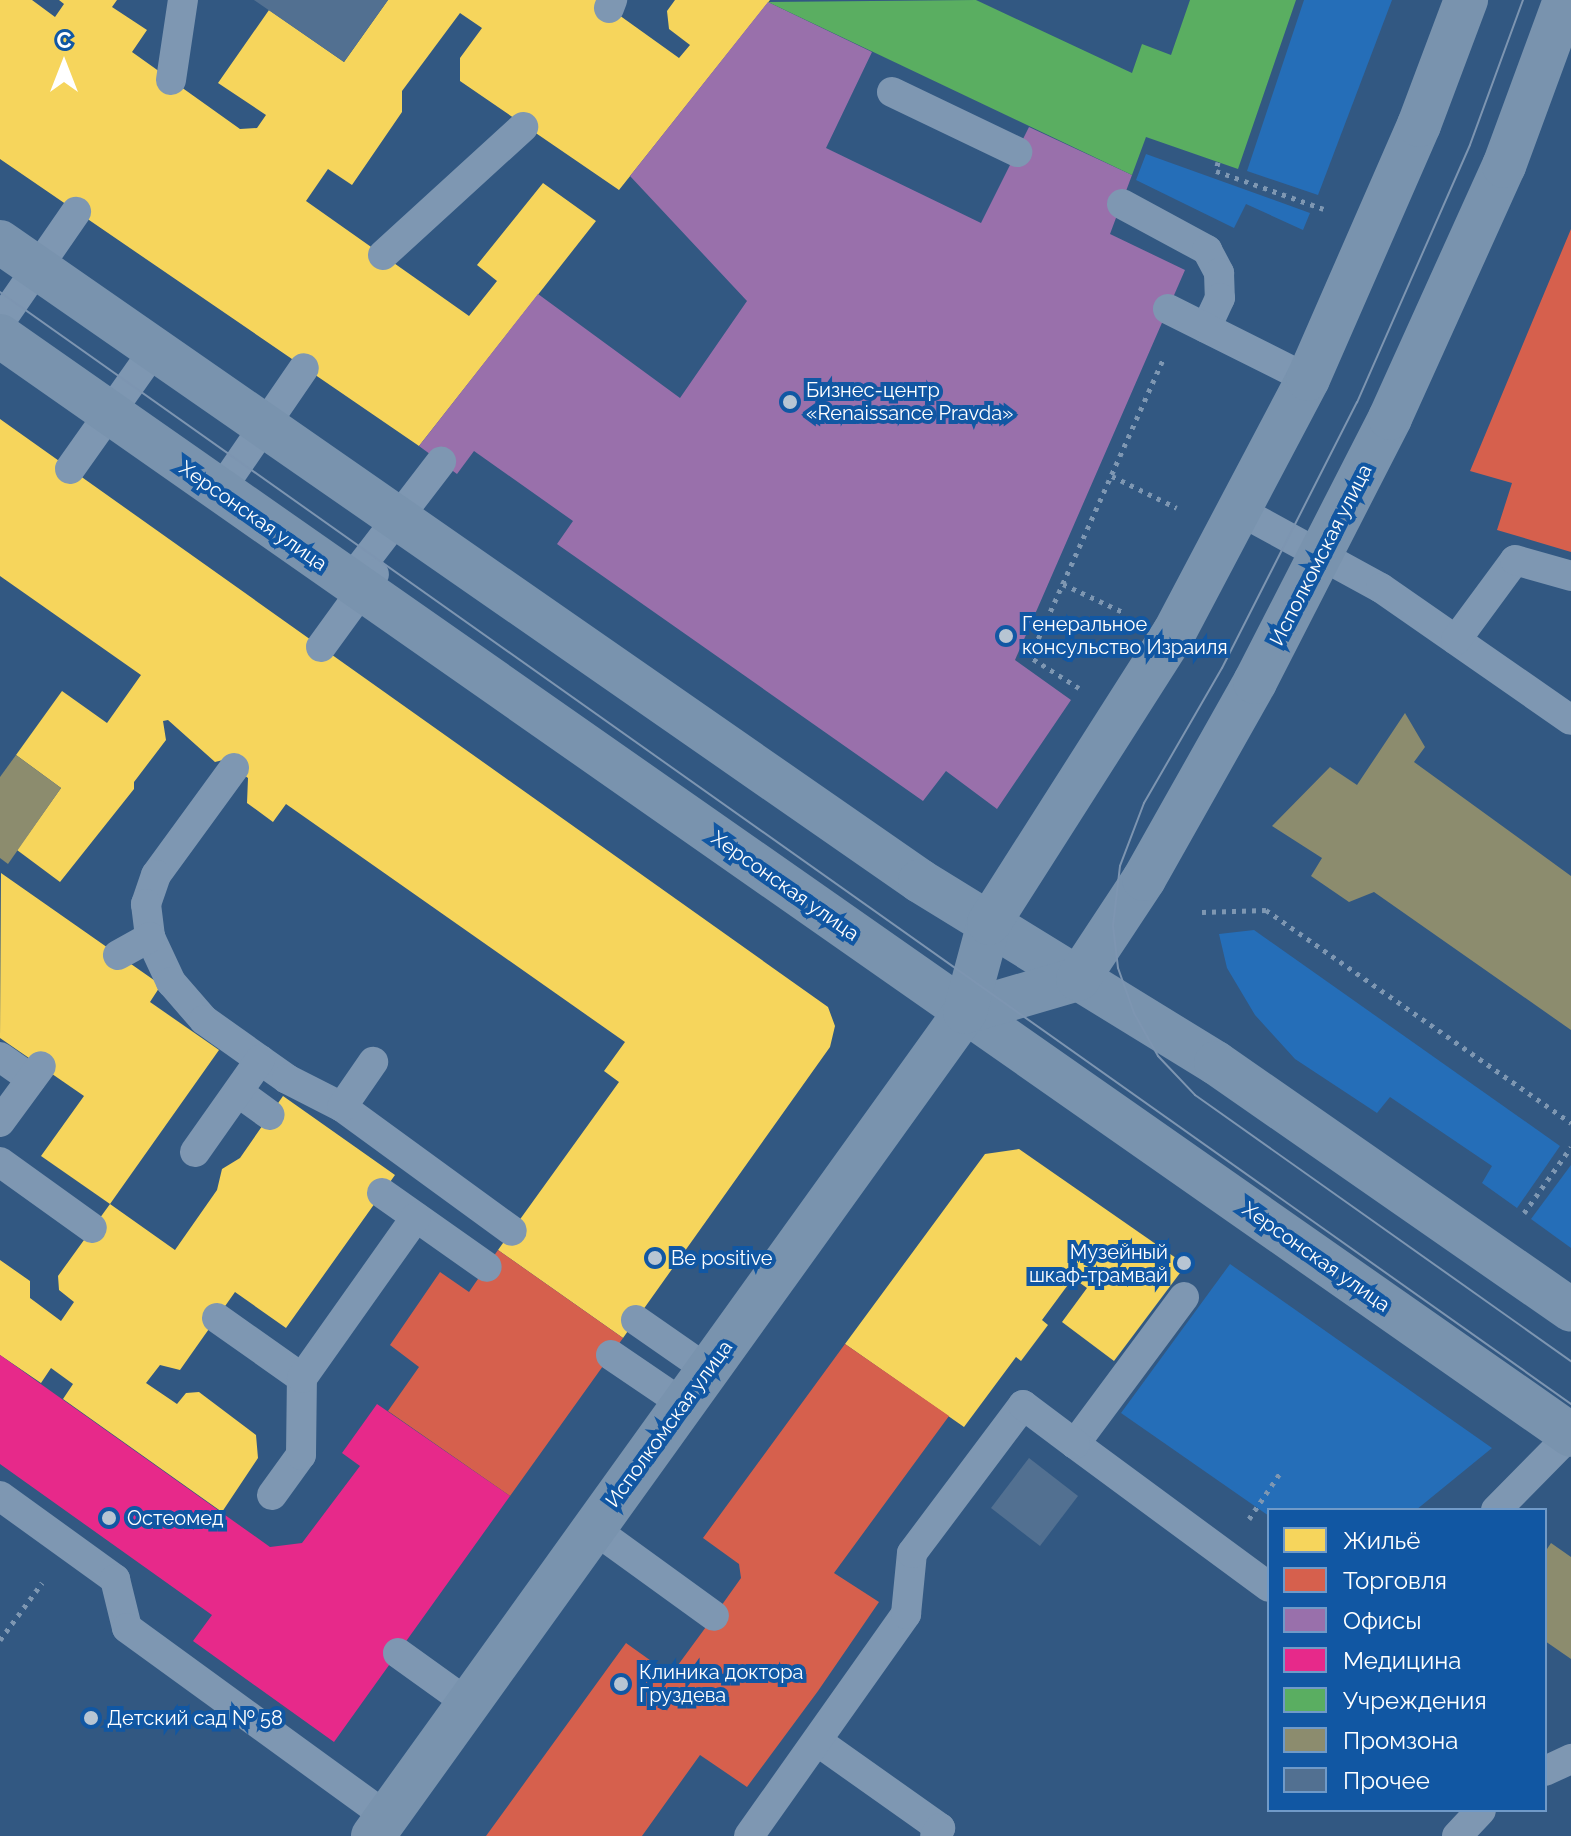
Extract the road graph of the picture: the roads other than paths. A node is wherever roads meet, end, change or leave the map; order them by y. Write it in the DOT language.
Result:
graph roads {
  1 [pos="183,0"];
  2 [pos="1466,0"];
  3 [pos="1565,0"];
  4 [pos="171,80"];
  5 [pos="892,92"];
  6 [pos="523,127"];
  7 [pos="1017,152"];
  8 [pos="1122,204"];
  9 [pos="76,212"];
  10 [pos="11,252"];
  11 [pos="383,255"];
  12 [pos="0,322"];
  13 [pos="0,336"];
  14 [pos="155,349"];
  15 [pos="304,368"];
  16 [pos="1308,379"];
  17 [pos="110,413"];
  18 [pos="265,425"];
  19 [pos="441,462"];
  20 [pos="70,469"];
  21 [pos="219,492"];
  22 [pos="1242,512"];
  23 [pos="404,522"];
  24 [pos="1323,554"];
  25 [pos="1571,576"];
  26 [pos="355,587"];
  27 [pos="1456,640"];
  28 [pos="321,647"];
  29 [pos="1571,720"];
  30 [pos="234,768"];
  31 [pos="989,923"];
  32 [pos="150,937"];
  33 [pos="118,955"];
  34 [pos="1078,979"];
  35 [pos="965,1012"];
  36 [pos="0,1057"];
  37 [pos="260,1060"];
  38 [pos="373,1062"];
  39 [pos="238,1092"];
  40 [pos="342,1107"];
  41 [pos="270,1115"];
  42 [pos="0,1122"];
  43 [pos="195,1152"];
  44 [pos="0,1162"];
  45 [pos="382,1193"];
  46 [pos="416,1217"];
  47 [pos="92,1228"];
  48 [pos="512,1231"];
  49 [pos="487,1267"];
  50 [pos="1184,1297"];
  51 [pos="1571,1310"];
  52 [pos="217,1318"];
  53 [pos="636,1320"];
  54 [pos="611,1355"];
  55 [pos="302,1378"];
  56 [pos="696,1387"];
  57 [pos="1571,1435"];
  58 [pos="1075,1444"];
  59 [pos="272,1495"];
  60 [pos="0,1496"];
  61 [pos="1498,1508"];
  62 [pos="594,1529"];
  63 [pos="1267,1586"];
  64 [pos="714,1616"];
  65 [pos="398,1653"];
  66 [pos="469,1704"];
  67 [pos="817,1741"];
  68 [pos="1571,1759"];
  69 [pos="1547,1770"];
  70 [pos="1479,1812"];
  71 [pos="380,1826"];
  72 [pos="749,1836"];
  73 [pos="935,1836"];
  74 [pos="1457,1836"];
  1 -- 4 [label="lane"];
  2 -- 16 [label="street, Исполкомская улица"];
  3 -- 24 [label="street, Исполкомская улица"];
  5 -- 7 [label="lane"];
  6 -- 11 [label="lane"];
  8 -- 16 [label="lane"];
  9 -- 10 [label="lane"];
  10 -- 12 [label="lane"];
  10 -- 14 [label="street"];
  13 -- 17 [label="street, Херсонская улица"];
  14 -- 17 [label="lane"];
  14 -- 18 [label="street"];
  15 -- 18 [label="lane"];
  16 -- 22 [label="street, Исполкомская улица"];
  17 -- 20 [label="lane"];
  17 -- 21 [label="street, Херсонская улица"];
  18 -- 21 [label="lane"];
  18 -- 23 [label="street"];
  19 -- 23 [label="lane"];
  21 -- 26 [label="street, Херсонская улица"];
  22 -- 24 [label="lane"];
  22 -- 31 [label="street, Исполкомская улица"];
  23 -- 26 [label="lane"];
  23 -- 31 [label="street"];
  24 -- 27 [label="lane"];
  24 -- 34 [label="street, Исполкомская улица"];
  25 -- 27 [label="lane"];
  26 -- 28 [label="lane"];
  26 -- 35 [label="street, Херсонская улица"];
  27 -- 29 [label="lane"];
  30 -- 32 [label="lane"];
  31 -- 34 [label="street"];
  31 -- 35 [label="street, Исполкомская улица"];
  32 -- 33 [label="lane"];
  32 -- 37 [label="lane"];
  34 -- 35 [label="street"];
  34 -- 51 [label="street"];
  35 -- 56 [label="street, Исполкомская улица"];
  35 -- 57 [label="street, Херсонская улица"];
  36 -- 42 [label="lane"];
  37 -- 39 [label="lane"];
  37 -- 40 [label="lane"];
  38 -- 40 [label="lane"];
  39 -- 41 [label="lane"];
  39 -- 43 [label="lane"];
  40 -- 48 [label="lane"];
  44 -- 47 [label="lane"];
  45 -- 46 [label="lane"];
  46 -- 49 [label="lane"];
  46 -- 55 [label="lane"];
  50 -- 58 [label="lane"];
  52 -- 55 [label="lane"];
  53 -- 56 [label="lane"];
  54 -- 56 [label="lane"];
  55 -- 59 [label="lane"];
  56 -- 62 [label="street, Исполкомская улица"];
  57 -- 61 [label="lane"];
  58 -- 63 [label="lane"];
  58 -- 67 [label="lane"];
  60 -- 71 [label="lane"];
  62 -- 64 [label="lane"];
  62 -- 66 [label="street, Исполкомская улица"];
  65 -- 66 [label="lane"];
  66 -- 71 [label="street, Исполкомская улица"];
  67 -- 72 [label="lane"];
  67 -- 73 [label="lane"];
  68 -- 69 [label="lane"];
  70 -- 74 [label="lane"];
}
